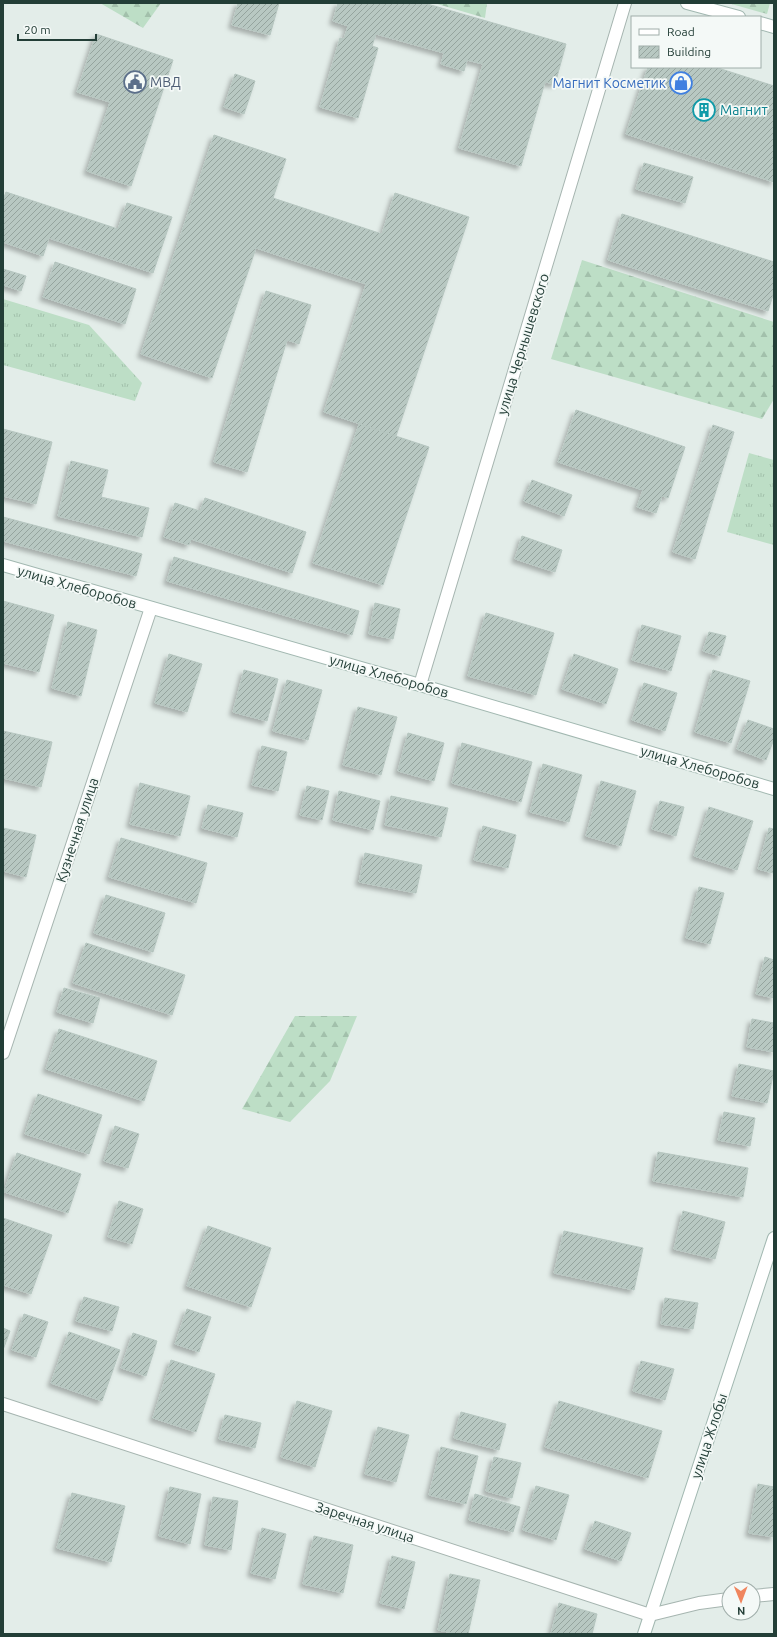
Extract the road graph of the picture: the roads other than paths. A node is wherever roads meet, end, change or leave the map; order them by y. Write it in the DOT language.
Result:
graph roads {
  1 [pos="625,3"];
  2 [pos="687,3"];
  3 [pos="734,16"];
  4 [pos="761,23"];
  5 [pos="774,27"];
  6 [pos="3,565"];
  7 [pos="151,608"];
  8 [pos="420,685"];
  9 [pos="774,789"];
  10 [pos="3,1053"];
  11 [pos="774,1238"];
  12 [pos="3,1404"];
  13 [pos="774,1594"];
  14 [pos="761,1595"];
  15 [pos="721,1600"];
  16 [pos="650,1615"];
  17 [pos="644,1634"];
  1 -- 8 [label="street, улица Чернышевского"];
  2 -- 3 [label="street"];
  4 -- 5 [label="street"];
  6 -- 7 [label="street, улица Хлеборобов"];
  7 -- 8 [label="street, улица Хлеборобов"];
  7 -- 10 [label="street, Кузнечная улица"];
  8 -- 9 [label="street, улица Хлеборобов"];
  11 -- 16 [label="street, улица Жлобы"];
  12 -- 16 [label="street, Заречная улица"];
  13 -- 14 [label="street"];
  15 -- 16 [label="street"];
  16 -- 17 [label="street, улица Жлобы"];
}
